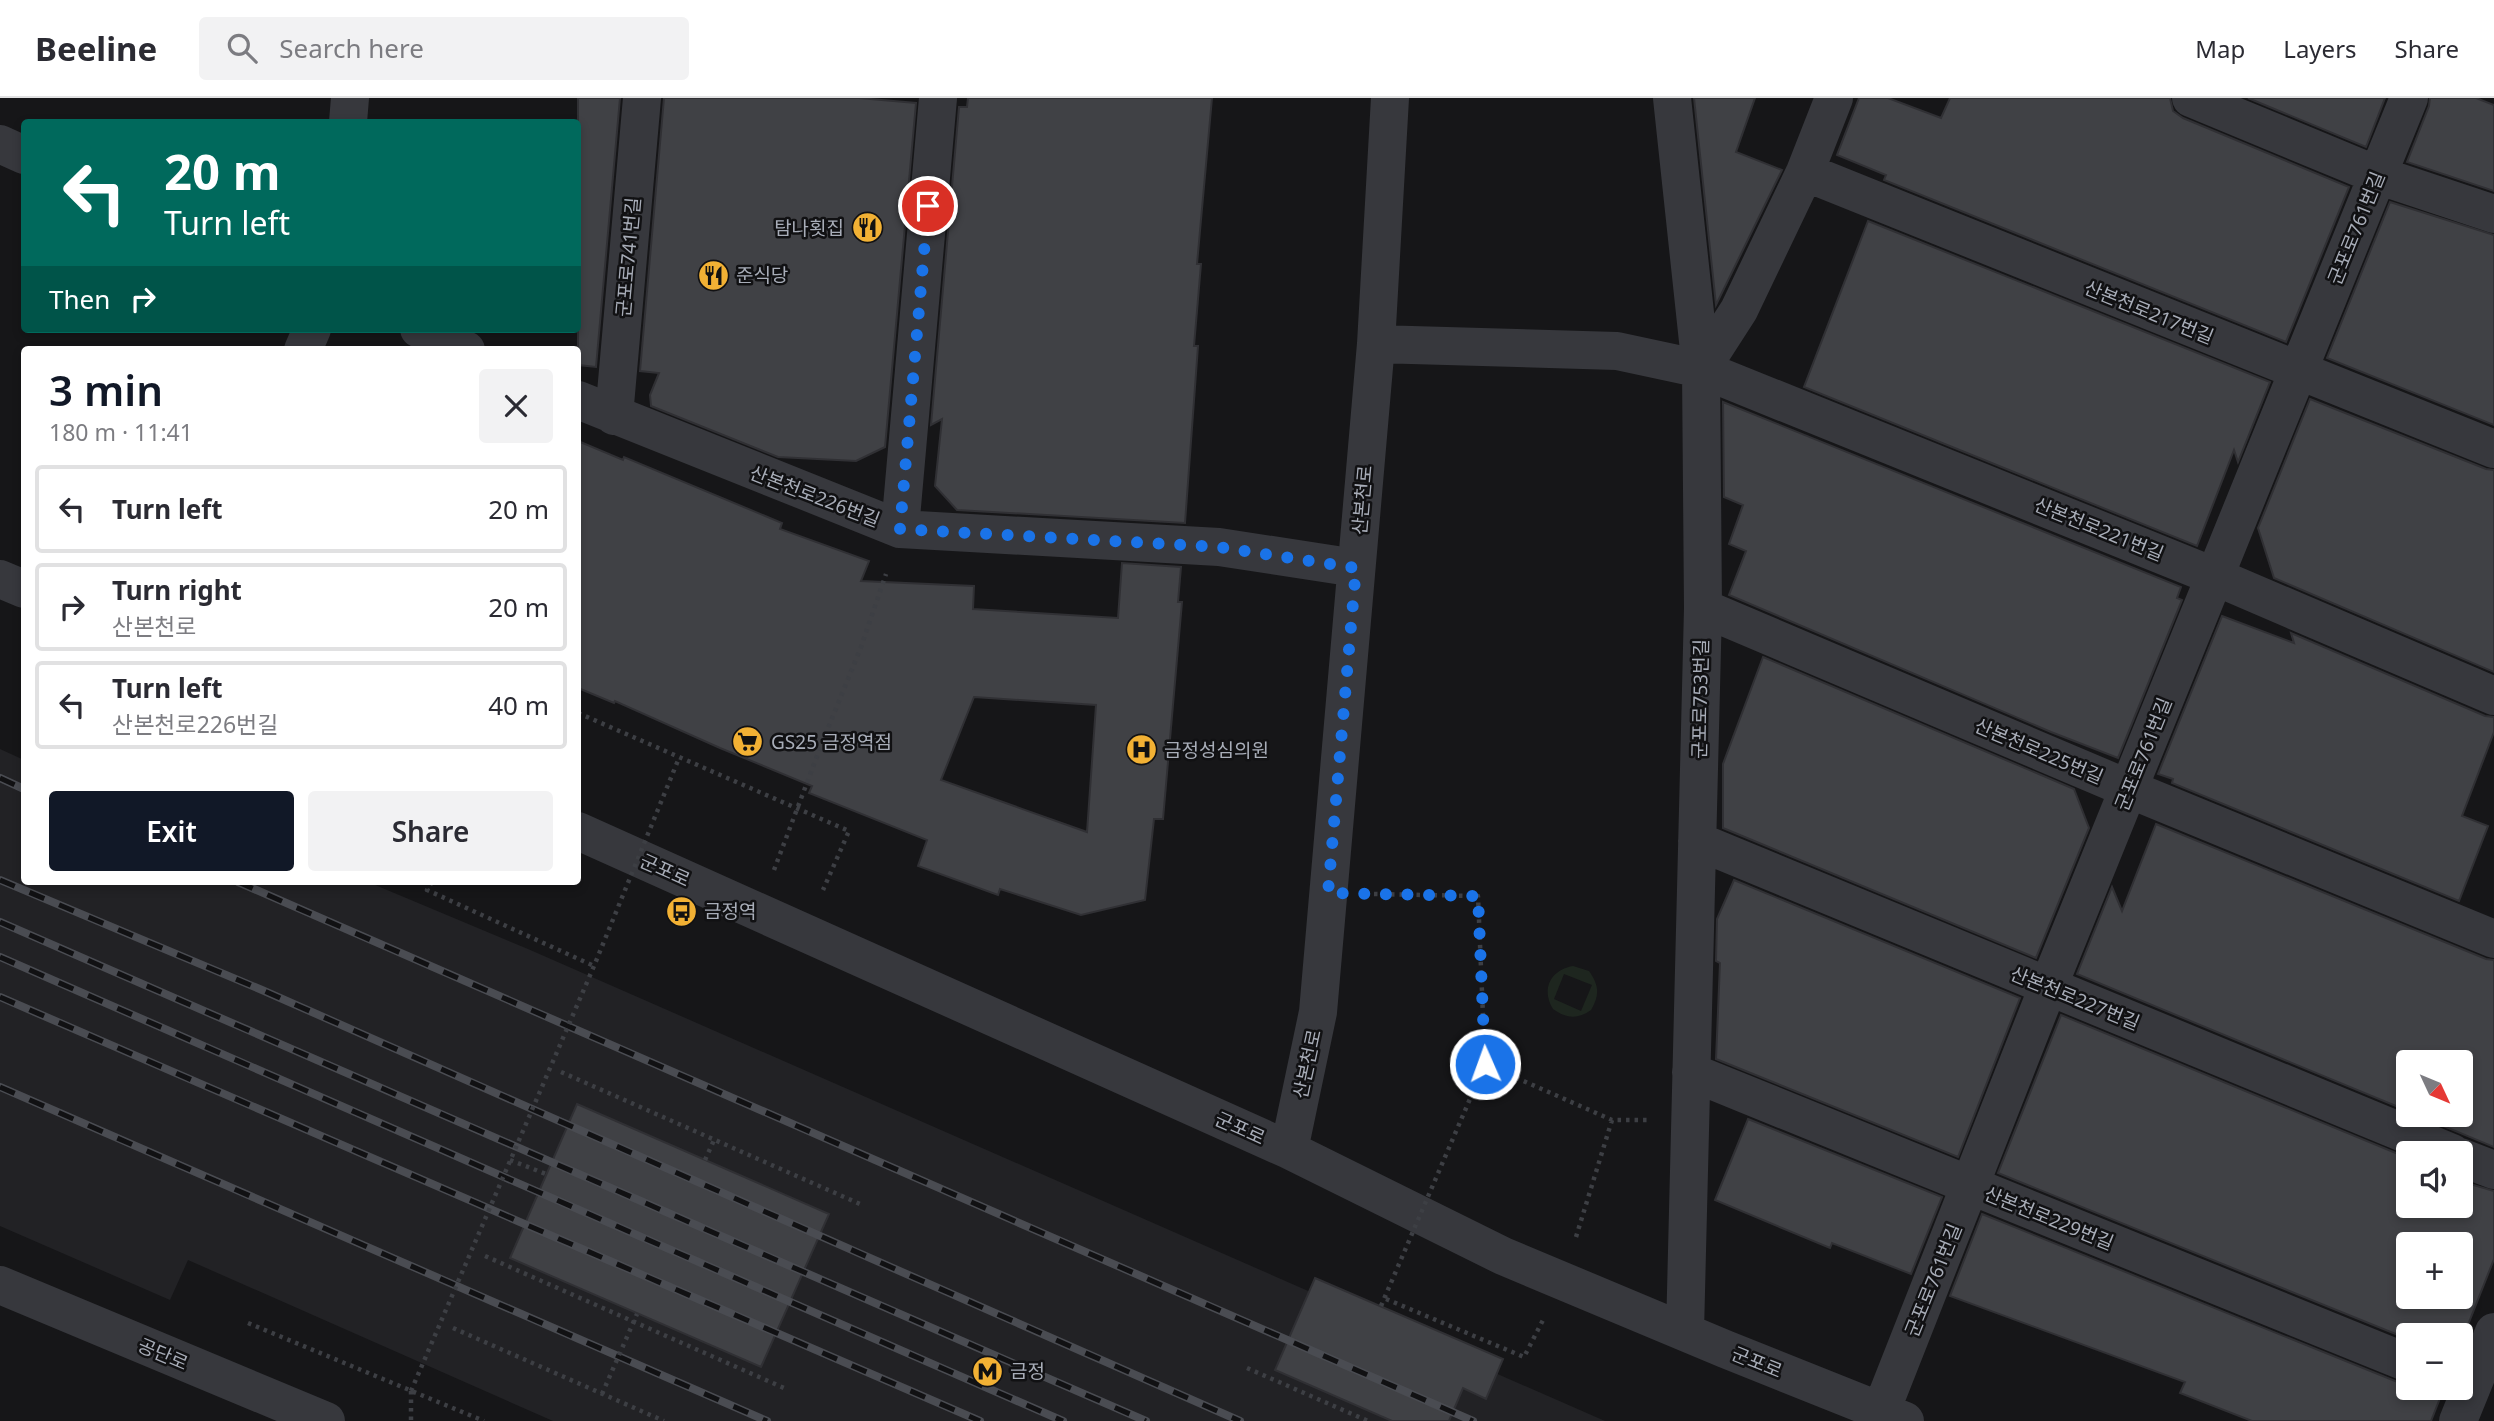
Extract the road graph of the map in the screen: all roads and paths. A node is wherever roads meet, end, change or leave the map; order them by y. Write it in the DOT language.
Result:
graph roads {
  1 [pos="350,98"];
  2 [pos="642,98"];
  3 [pos="938,98"];
  4 [pos="1390,98"];
  5 [pos="1672,98"];
  6 [pos="1834,98"];
  7 [pos="2191,98"];
  8 [pos="2409,98"];
  9 [pos="348,119"];
  10 [pos="0,145"];
  11 [pos="21,154"];
  12 [pos="1805,172"];
  13 [pos="2378,175"];
  14 [pos="2494,214"];
  15 [pos="428,333"];
  16 [pos="1376,344"];
  17 [pos="457,346"];
  18 [pos="1701,369"];
  19 [pos="2298,371"];
  20 [pos="581,401"];
  21 [pos="614,416"];
  22 [pos="2494,449"];
  23 [pos="900,529"];
  24 [pos="1356,568"];
  25 [pos="2216,576"];
  26 [pos="0,579"];
  27 [pos="21,588"];
  28 [pos="1703,608"];
  29 [pos="2494,696"];
  30 [pos="581,714"];
  31 [pos="678,758"];
  32 [pos="2129,789"];
  33 [pos="581,832"];
  34 [pos="1697,841"];
  35 [pos="430,885"];
  36 [pos="1328,893"];
  37 [pos="759,912"];
  38 [pos="804,932"];
  39 [pos="2494,939"];
  40 [pos="594,966"];
  41 [pos="2048,987"];
  42 [pos="1485,1064"];
  43 [pos="1493,1064"];
  44 [pos="561,1072"];
  45 [pos="1691,1072"];
  46 [pos="1691,1119"];
  47 [pos="1612,1120"];
  48 [pos="714,1140"];
  49 [pos="2423,1141"];
  50 [pos="1289,1150"];
  51 [pos="510,1160"];
  52 [pos="705,1160"];
  53 [pos="2473,1162"];
  54 [pos="2494,1170"];
  55 [pos="546,1174"];
  56 [pos="1970,1186"];
  57 [pos="860,1204"];
  58 [pos="485,1256"];
  59 [pos="1563,1281"];
  60 [pos="0,1285"];
  61 [pos="1386,1299"];
  62 [pos="1381,1306"];
  63 [pos="637,1314"];
  64 [pos="634,1322"];
  65 [pos="248,1323"];
  66 [pos="453,1328"];
  67 [pos="1685,1332"];
  68 [pos="2494,1332"];
  69 [pos="2396,1358"];
  70 [pos="1247,1368"];
  71 [pos="784,1388"];
  72 [pos="411,1391"];
  73 [pos="2473,1392"];
  74 [pos="602,1394"];
  75 [pos="1893,1416"];
  76 [pos="326,1421"];
  77 [pos="411,1421"];
  78 [pos="484,1421"];
  79 [pos="664,1421"];
  80 [pos="1368,1421"];
  1 -- 9 [label="street"];
  2 -- 21 [label="street, 군포로741번길"];
  3 -- 23 [label="street"];
  4 -- 16 [label="street, 산본천로"];
  5 -- 18 [label="street, 군포로753번길"];
  6 -- 12 [label="street"];
  7 -- 13 [label="street"];
  8 -- 13 [label="street, 군포로761번길"];
  10 -- 11 [label="street"];
  12 -- 18 [label="street"];
  12 -- 19 [label="street, 산본천로217번길"];
  13 -- 14 [label="street"];
  13 -- 19 [label="street, 군포로761번길"];
  15 -- 17 [label="street"];
  16 -- 18 [label="street, 산본천로221번길"];
  16 -- 24 [label="street, 산본천로"];
  18 -- 25 [label="street, 산본천로221번길"];
  18 -- 28 [label="street, 군포로753번길"];
  19 -- 22 [label="street, 산본천로217번길"];
  19 -- 25 [label="street, 군포로761번길"];
  20 -- 21 [label="street, 산본천로226번길"];
  21 -- 23 [label="street, 산본천로226번길"];
  23 -- 24 [label="street, 산본천로226번길"];
  23 -- 37 [label="path"];
  24 -- 36 [label="street, 산본천로"];
  25 -- 29 [label="street, 산본천로221번길"];
  25 -- 32 [label="street, 군포로761번길"];
  26 -- 27 [label="street"];
  28 -- 32 [label="street, 산본천로225번길"];
  28 -- 34 [label="street, 군포로753번길"];
  30 -- 31 [label="path"];
  31 -- 38 [label="path"];
  31 -- 40 [label="path, bridge"];
  32 -- 39 [label="street, 산본천로225번길"];
  32 -- 41 [label="street, 군포로761번길"];
  33 -- 37 [label="street, 군포로"];
  34 -- 41 [label="street, 산본천로227번길"];
  34 -- 45 [label="street, 군포로753번길"];
  35 -- 40 [label="path"];
  36 -- 42 [label="path"];
  36 -- 50 [label="street, 산본천로"];
  37 -- 38 [label="street, 군포로"];
  38 -- 50 [label="street, 군포로"];
  40 -- 51 [label="path, bridge"];
  41 -- 49 [label="street, 산본천로227번길"];
  41 -- 56 [label="street, 군포로761번길"];
  42 -- 43 [label="path, bridge"];
  42 -- 47 [label="path"];
  42 -- 61 [label="path, bridge"];
  44 -- 48 [label="path"];
  45 -- 46 [label="street, 군포로753번길"];
  45 -- 56 [label="street, 산본천로229번길"];
  46 -- 47 [label="path"];
  46 -- 67 [label="street, 군포로753번길"];
  47 -- 59 [label="path"];
  48 -- 52 [label="path"];
  48 -- 57 [label="path"];
  50 -- 59 [label="street, 군포로"];
  51 -- 55 [label="path"];
  51 -- 72 [label="path, bridge"];
  53 -- 54 [label="street"];
  56 -- 69 [label="street, 산본천로229번길"];
  56 -- 75 [label="street, 군포로761번길"];
  58 -- 64 [label="path"];
  59 -- 61 [label="path"];
  59 -- 67 [label="street, 군포로"];
  60 -- 76 [label="street, 공단로"];
  61 -- 62 [label="path, bridge"];
  63 -- 64 [label="path, bridge"];
  64 -- 71 [label="path"];
  64 -- 74 [label="path, bridge"];
  65 -- 72 [label="path"];
  66 -- 74 [label="path"];
  67 -- 75 [label="street, 군포로"];
  68 -- 73 [label="street"];
  70 -- 80 [label="path"];
  72 -- 77 [label="path"];
  72 -- 78 [label="path"];
  74 -- 79 [label="path"];
}
